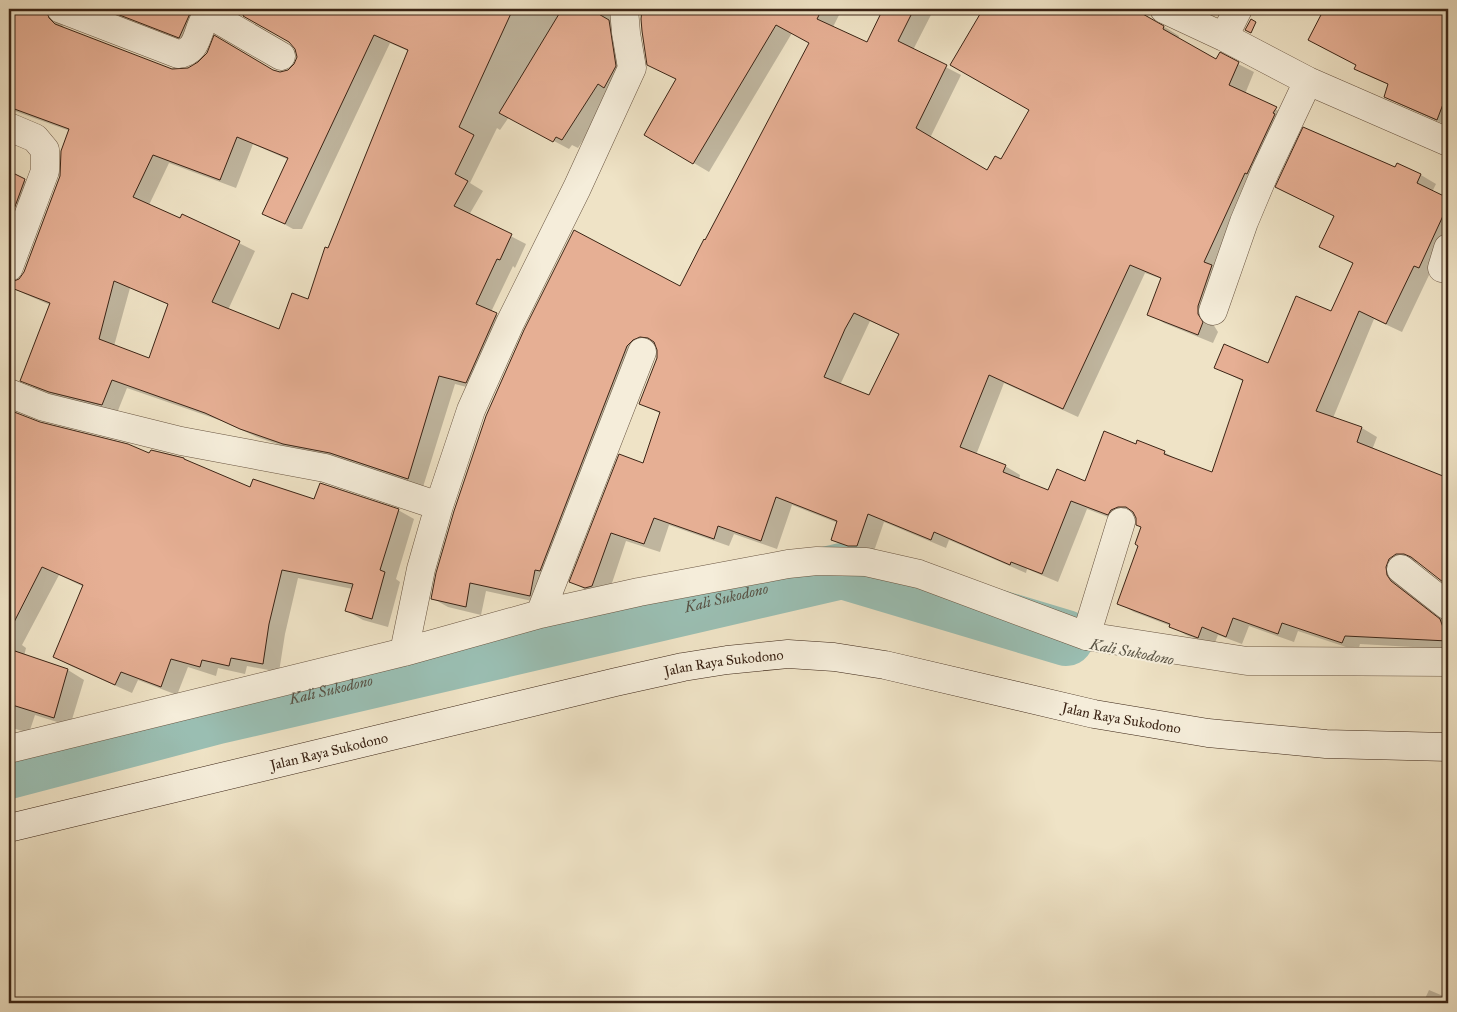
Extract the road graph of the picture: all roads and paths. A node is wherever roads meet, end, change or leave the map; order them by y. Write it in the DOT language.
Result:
graph roads {
  1 [pos="62,9"];
  2 [pos="624,9"];
  3 [pos="1164,9"];
  4 [pos="1238,9"];
  5 [pos="1224,37"];
  6 [pos="281,56"];
  7 [pos="1308,81"];
  8 [pos="9,127"];
  9 [pos="1448,142"];
  10 [pos="9,267"];
  11 [pos="1214,311"];
  12 [pos="642,352"];
  13 [pos="9,393"];
  14 [pos="439,506"];
  15 [pos="1121,522"];
  16 [pos="1401,569"];
  17 [pos="1448,606"];
  18 [pos="540,614"];
  19 [pos="1086,636"];
  20 [pos="404,652"];
  21 [pos="1448,662"];
  22 [pos="1448,747"];
  23 [pos="9,749"];
  24 [pos="9,828"];
  1 -- 6 [label="street"];
  2 -- 14 [label="street"];
  3 -- 5 [label="street"];
  4 -- 5 [label="street"];
  5 -- 7 [label="street"];
  7 -- 9 [label="street"];
  7 -- 11 [label="street"];
  8 -- 10 [label="street"];
  12 -- 18 [label="street"];
  13 -- 14 [label="street"];
  14 -- 20 [label="street"];
  15 -- 19 [label="street"];
  16 -- 17 [label="street"];
  18 -- 19 [label="street"];
  18 -- 20 [label="street"];
  19 -- 21 [label="street"];
  20 -- 23 [label="street"];
  22 -- 24 [label="street, Jalan Raya Sukodono"];
}
